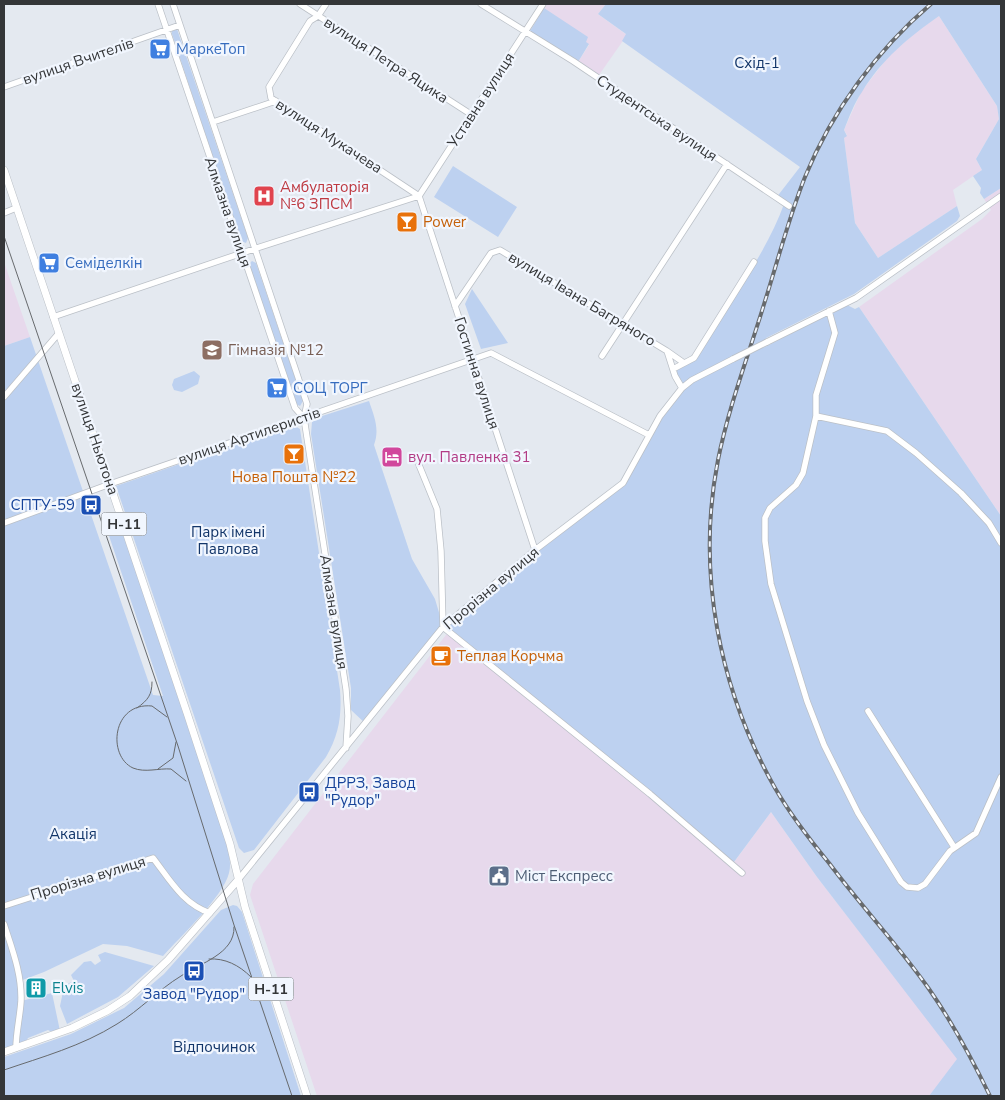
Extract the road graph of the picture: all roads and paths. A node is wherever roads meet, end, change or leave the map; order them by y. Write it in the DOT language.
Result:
graph roads {
  1 [pos="158,4"];
  2 [pos="173,4"];
  3 [pos="300,4"];
  4 [pos="326,4"];
  5 [pos="481,4"];
  6 [pos="543,4"];
  7 [pos="318,16"];
  8 [pos="180,25"];
  9 [pos="167,30"];
  10 [pos="524,32"];
  11 [pos="4,87"];
  12 [pos="276,101"];
  13 [pos="472,115"];
  14 [pos="213,122"];
  15 [pos="727,164"];
  16 [pos="4,170"];
  17 [pos="419,196"];
  18 [pos="1001,196"];
  19 [pos="789,206"];
  20 [pos="16,208"];
  21 [pos="4,212"];
  22 [pos="254,248"];
  23 [pos="242,253"];
  24 [pos="754,262"];
  25 [pos="455,306"];
  26 [pos="829,311"];
  27 [pos="53,317"];
  28 [pos="622,324"];
  29 [pos="59,334"];
  30 [pos="667,351"];
  31 [pos="602,356"];
  32 [pos="473,360"];
  33 [pos="684,363"];
  34 [pos="674,369"];
  35 [pos="682,388"];
  36 [pos="4,398"];
  37 [pos="816,416"];
  38 [pos="304,418"];
  39 [pos="649,435"];
  40 [pos="418,465"];
  41 [pos="110,484"];
  42 [pos="4,523"];
  43 [pos="1001,543"];
  44 [pos="535,550"];
  45 [pos="443,627"];
  46 [pos="868,711"];
  47 [pos="346,748"];
  48 [pos="1001,778"];
  49 [pos="954,848"];
  50 [pos="742,873"];
  51 [pos="238,880"];
  52 [pos="4,906"];
  53 [pos="210,913"];
  54 [pos="4,924"];
  55 [pos="16,1048"];
  56 [pos="4,1052"];
  57 [pos="308,1096"];
  1 -- 9 [label="street, Алмазна вулиця"];
  2 -- 8 [label="street, Алмазна вулиця"];
  3 -- 7 [label="street, вулиця Петра Яцика"];
  4 -- 7 [label="street"];
  5 -- 10 [label="street, Студентська вулиця"];
  6 -- 10 [label="street, Уставна вулиця"];
  7 -- 12 [label="street, вулиця Мукачева"];
  7 -- 13 [label="street, вулиця Петра Яцика"];
  8 -- 9 [label="street, вулиця Вчителів"];
  8 -- 14 [label="street, Алмазна вулиця"];
  9 -- 11 [label="street, вулиця Вчителів"];
  9 -- 23 [label="street, Алмазна вулиця"];
  10 -- 13 [label="street, Уставна вулиця"];
  10 -- 15 [label="street, Студентська вулиця"];
  12 -- 14 [label="street"];
  12 -- 17 [label="street, вулиця Мукачева"];
  13 -- 17 [label="street, Уставна вулиця"];
  14 -- 22 [label="street, Алмазна вулиця"];
  15 -- 19 [label="street, Студентська вулиця"];
  15 -- 28 [label="street"];
  16 -- 20 [label="main road, вулиця Ньютона / Н-11"];
  17 -- 22 [label="street"];
  17 -- 25 [label="street, Гостинна вулиця"];
  18 -- 26 [label="street, Прорізна вулиця"];
  20 -- 21 [label="street"];
  20 -- 27 [label="main road, вулиця Ньютона / Н-11"];
  22 -- 23 [label="street"];
  22 -- 38 [label="street, Алмазна вулиця"];
  23 -- 27 [label="street"];
  23 -- 38 [label="street, Алмазна вулиця"];
  24 -- 33 [label="street"];
  25 -- 28 [label="street, вулиця Івана Багряного"];
  25 -- 32 [label="street, Гостинна вулиця"];
  26 -- 35 [label="street, Прорізна вулиця, bridge"];
  26 -- 37 [label="street"];
  27 -- 29 [label="main road, вулиця Ньютона / Н-11"];
  28 -- 30 [label="street, вулиця Івана Багряного"];
  28 -- 31 [label="street"];
  29 -- 36 [label="street"];
  29 -- 41 [label="main road, вулиця Ньютона / Н-11"];
  30 -- 33 [label="street"];
  30 -- 34 [label="street, вулиця Івана Багряного"];
  32 -- 38 [label="street, вулиця Артилеристів"];
  32 -- 39 [label="street, вулиця Артилеристів"];
  32 -- 44 [label="street, Гостинна вулиця"];
  33 -- 34 [label="street"];
  34 -- 35 [label="street, вулиця Івана Багряного"];
  35 -- 39 [label="street, Прорізна вулиця"];
  37 -- 43 [label="street"];
  37 -- 49 [label="street"];
  38 -- 41 [label="street, вулиця Артилеристів"];
  38 -- 47 [label="street, Алмазна вулиця"];
  39 -- 44 [label="street, Прорізна вулиця"];
  40 -- 45 [label="street"];
  41 -- 42 [label="street, вулиця Артилеристів"];
  41 -- 51 [label="main road, вулиця Ньютона / Н-11"];
  44 -- 45 [label="street, Прорізна вулиця"];
  45 -- 47 [label="street, Прорізна вулиця"];
  45 -- 50 [label="street"];
  46 -- 49 [label="street"];
  47 -- 51 [label="street, Прорізна вулиця"];
  48 -- 49 [label="street"];
  51 -- 53 [label="main road, Прорізна вулиця"];
  51 -- 57 [label="main road, Н-11"];
  52 -- 53 [label="street, Прорізна вулиця"];
  53 -- 55 [label="main road, Прорізна вулиця"];
  54 -- 55 [label="street"];
  55 -- 56 [label="main road, Прорізна вулиця"];
}
